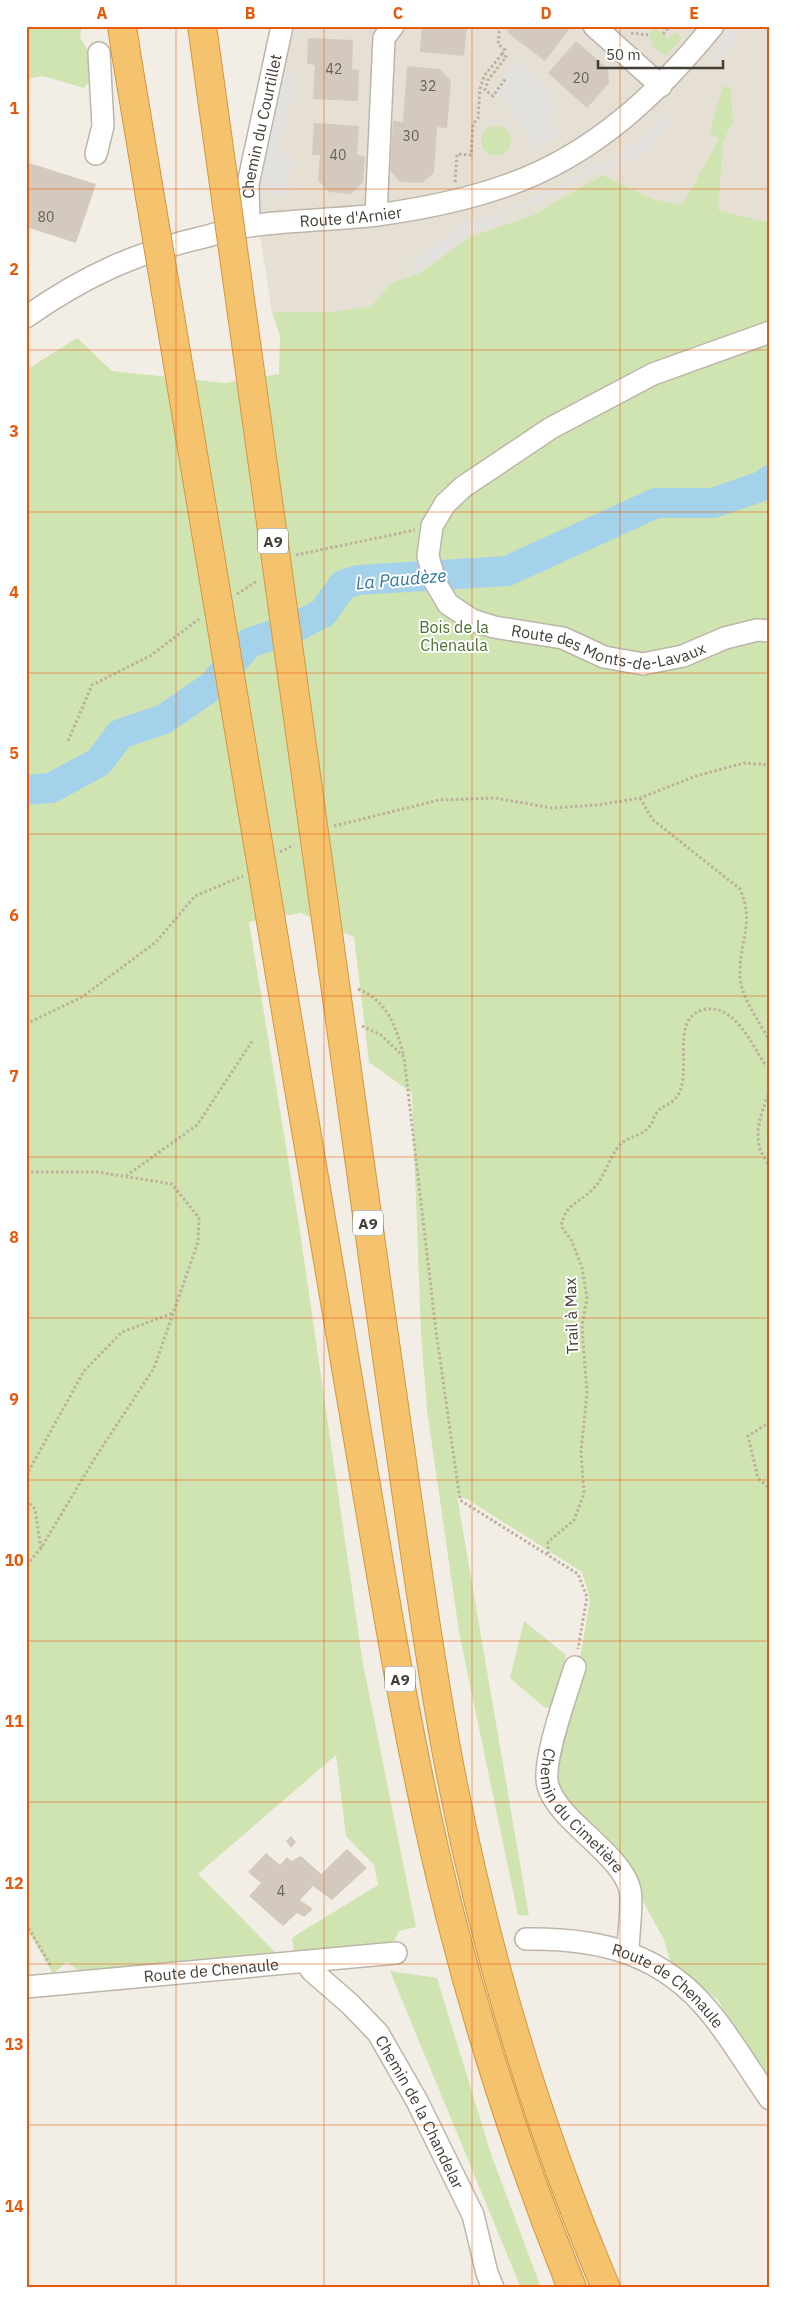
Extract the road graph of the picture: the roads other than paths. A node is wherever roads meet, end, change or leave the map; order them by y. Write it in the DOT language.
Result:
graph roads {
  1 [pos="122,26"];
  2 [pos="202,26"];
  3 [pos="282,26"];
  4 [pos="393,26"];
  5 [pos="594,26"];
  6 [pos="713,26"];
  7 [pos="99,54"];
  8 [pos="661,86"];
  9 [pos="96,154"];
  10 [pos="376,215"];
  11 [pos="249,226"];
  12 [pos="26,317"];
  13 [pos="770,332"];
  14 [pos="770,631"];
  15 [pos="575,1667"];
  16 [pos="526,1939"];
  17 [pos="628,1952"];
  18 [pos="396,1953"];
  19 [pos="306,1962"];
  20 [pos="26,1987"];
  21 [pos="770,2099"];
  22 [pos="494,2288"];
  23 [pos="572,2288"];
  24 [pos="606,2288"];
  1 -- 23 [label="highway, A9, bridge"];
  2 -- 24 [label="highway, A9, bridge"];
  3 -- 11 [label="street, Chemin du Courtillet"];
  4 -- 10 [label="street"];
  5 -- 8 [label="street"];
  6 -- 8 [label="street, Route d'Arnier"];
  7 -- 9 [label="street"];
  8 -- 10 [label="street, Route d'Arnier"];
  10 -- 11 [label="street, Route d'Arnier"];
  11 -- 12 [label="street, Route d'Arnier"];
  13 -- 14 [label="street, Route des Monts-de-Lavaux"];
  15 -- 17 [label="street, Chemin du Cimetière"];
  16 -- 17 [label="street, Route de Chenaule"];
  17 -- 21 [label="street, Route de Chenaule"];
  18 -- 19 [label="street, Route de Chenaule"];
  19 -- 20 [label="street, Route de Chenaule"];
  19 -- 22 [label="street, Chemin de la Chandelar"];
}
